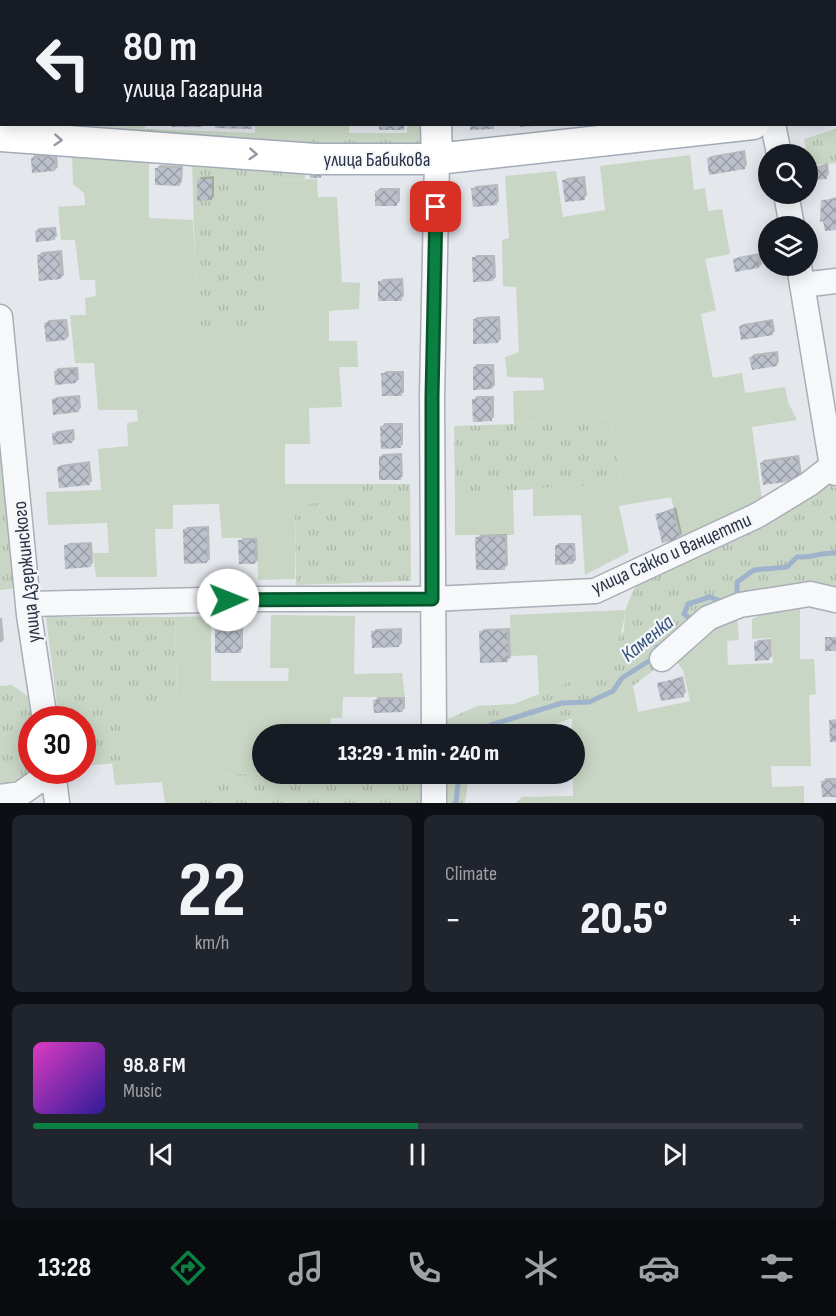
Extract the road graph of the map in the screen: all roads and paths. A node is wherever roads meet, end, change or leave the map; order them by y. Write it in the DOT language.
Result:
graph roads {
  1 [pos="436,126"];
  2 [pos="735,126"];
  3 [pos="773,126"];
  4 [pos="0,136"];
  5 [pos="777,144"];
  6 [pos="437,159"];
  7 [pos="800,276"];
  8 [pos="806,276"];
  9 [pos="836,281"];
  10 [pos="0,317"];
  11 [pos="834,469"];
  12 [pos="432,599"];
  13 [pos="836,600"];
  14 [pos="28,604"];
  15 [pos="662,659"];
  16 [pos="43,706"];
  17 [pos="434,724"];
  18 [pos="34,784"];
  19 [pos="55,784"];
  20 [pos="434,784"];
  21 [pos="0,797"];
  22 [pos="57,803"];
  23 [pos="434,803"];
  1 -- 6 [label="main road"];
  2 -- 6 [label="main road, улица Бабикова"];
  3 -- 5 [label="street"];
  4 -- 6 [label="main road, улица Бабикова, one-way"];
  6 -- 12 [label="street"];
  7 -- 11 [label="street"];
  8 -- 9 [label="street"];
  10 -- 14 [label="street, улица Дзержинского"];
  11 -- 12 [label="street, улица Сакко и Ванцетти"];
  12 -- 14 [label="street, улица Сакко и Ванцетти"];
  12 -- 17 [label="street"];
  13 -- 15 [label="street"];
  14 -- 16 [label="street, улица Дзержинского"];
  18 -- 21 [label="street"];
  19 -- 22 [label="street"];
  20 -- 23 [label="street"];
}
